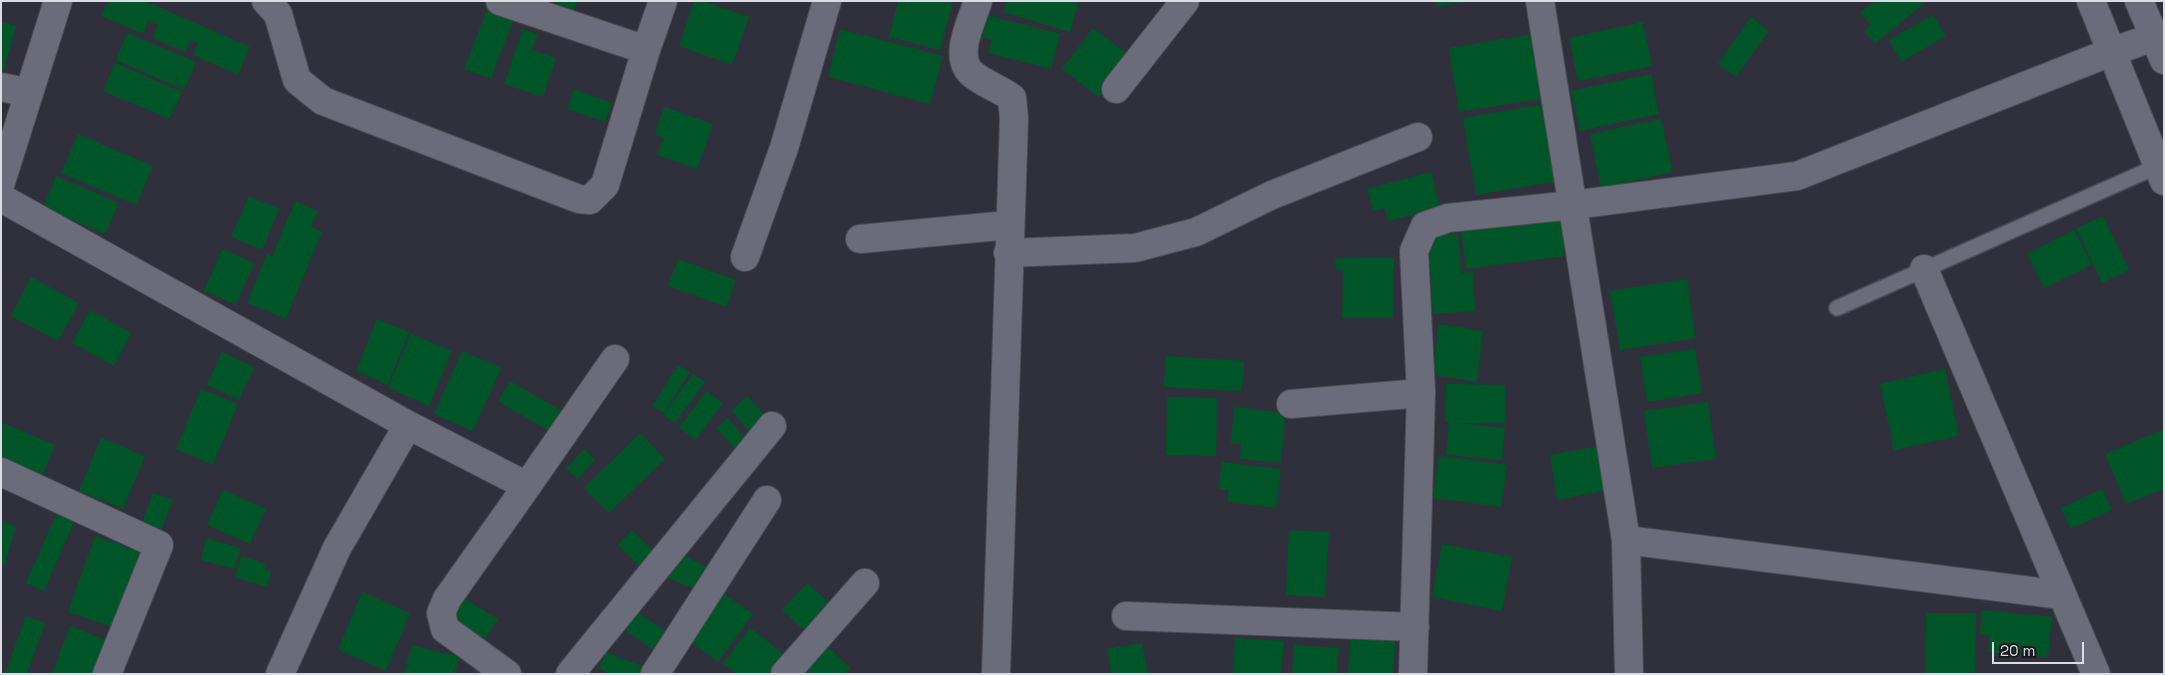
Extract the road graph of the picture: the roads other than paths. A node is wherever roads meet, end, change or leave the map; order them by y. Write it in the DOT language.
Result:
graph roads {
  1 [pos="58,1"];
  2 [pos="266,1"];
  3 [pos="500,1"];
  4 [pos="663,1"];
  5 [pos="827,1"];
  6 [pos="978,1"];
  7 [pos="1185,1"];
  8 [pos="1540,1"];
  9 [pos="2092,1"];
  10 [pos="2139,1"];
  11 [pos="2159,48"];
  12 [pos="646,50"];
  13 [pos="2111,52"];
  14 [pos="1,87"];
  15 [pos="1116,89"];
  16 [pos="29,93"];
  17 [pos="1418,137"];
  18 [pos="2161,173"];
  19 [pos="1,182"];
  20 [pos="1,198"];
  21 [pos="1573,205"];
  22 [pos="1009,225"];
  23 [pos="860,239"];
  24 [pos="1008,253"];
  25 [pos="745,258"];
  26 [pos="1924,269"];
  27 [pos="1837,308"];
  28 [pos="615,359"];
  29 [pos="1421,393"];
  30 [pos="1291,404"];
  31 [pos="408,425"];
  32 [pos="772,426"];
  33 [pos="1,472"];
  34 [pos="528,486"];
  35 [pos="766,500"];
  36 [pos="1626,540"];
  37 [pos="865,583"];
  38 [pos="2062,595"];
  39 [pos="1126,616"];
  40 [pos="1415,627"];
  41 [pos="107,674"];
  42 [pos="280,674"];
  43 [pos="507,674"];
  44 [pos="570,674"];
  45 [pos="655,674"];
  46 [pos="785,674"];
  47 [pos="996,674"];
  48 [pos="1413,674"];
  49 [pos="1629,674"];
  50 [pos="2096,674"];
  1 -- 16 [label="street"];
  2 -- 12 [label="street"];
  3 -- 12 [label="street"];
  4 -- 12 [label="street"];
  5 -- 25 [label="street"];
  6 -- 22 [label="street"];
  7 -- 15 [label="street"];
  8 -- 21 [label="street"];
  9 -- 13 [label="street"];
  10 -- 11 [label="street"];
  11 -- 13 [label="street"];
  13 -- 18 [label="street"];
  13 -- 21 [label="street"];
  14 -- 16 [label="street"];
  16 -- 19 [label="street"];
  17 -- 24 [label="street"];
  18 -- 26 [label="lane"];
  20 -- 31 [label="street"];
  21 -- 29 [label="street"];
  21 -- 36 [label="street"];
  22 -- 23 [label="street"];
  22 -- 24 [label="street"];
  24 -- 47 [label="street"];
  26 -- 27 [label="lane"];
  26 -- 38 [label="street"];
  28 -- 34 [label="street"];
  29 -- 30 [label="street"];
  29 -- 40 [label="street"];
  31 -- 34 [label="street"];
  31 -- 42 [label="street"];
  32 -- 44 [label="street"];
  33 -- 41 [label="street"];
  34 -- 43 [label="street"];
  35 -- 45 [label="street"];
  36 -- 38 [label="street"];
  36 -- 49 [label="street"];
  37 -- 46 [label="street"];
  38 -- 50 [label="street"];
  39 -- 40 [label="street"];
  40 -- 48 [label="street"];
}
